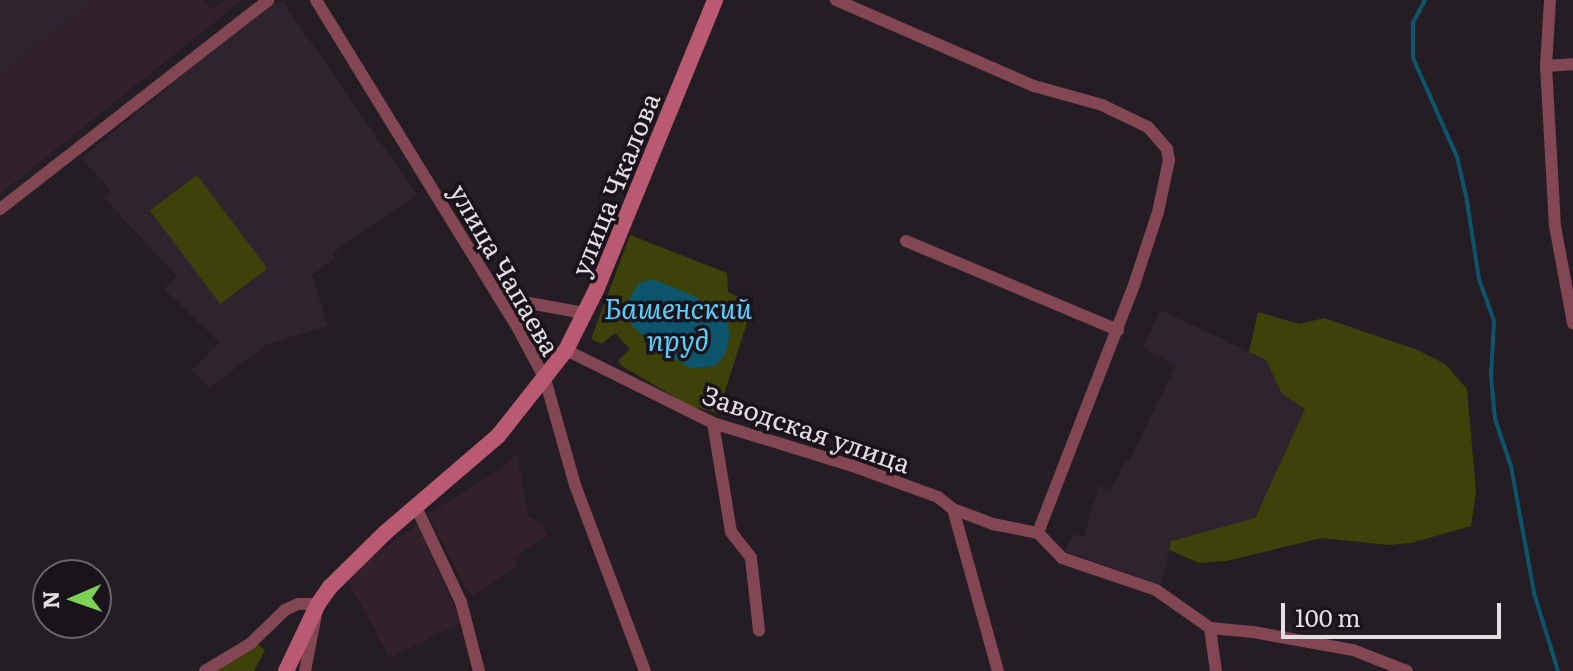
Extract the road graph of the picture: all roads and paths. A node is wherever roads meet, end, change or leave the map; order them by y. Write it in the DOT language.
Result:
graph roads {
  1 [pos="268,0"];
  2 [pos="316,0"];
  3 [pos="715,0"];
  4 [pos="836,0"];
  5 [pos="1550,0"];
  6 [pos="1573,64"];
  7 [pos="1546,66"];
  8 [pos="0,209"];
  9 [pos="906,241"];
  10 [pos="497,293"];
  11 [pos="584,313"];
  12 [pos="1573,323"];
  13 [pos="1118,330"];
  14 [pos="566,350"];
  15 [pos="545,379"];
  16 [pos="713,423"];
  17 [pos="416,507"];
  18 [pos="953,509"];
  19 [pos="1038,533"];
  20 [pos="318,604"];
  21 [pos="1210,628"];
  22 [pos="759,631"];
  23 [pos="205,671"];
  24 [pos="286,671"];
  25 [pos="305,671"];
  26 [pos="479,671"];
  27 [pos="645,671"];
  28 [pos="998,671"];
  29 [pos="1216,671"];
  30 [pos="1407,671"];
  1 -- 8 [label="street"];
  2 -- 10 [label="street, улица Чапаева"];
  3 -- 11 [label="main road, улица Чкалова"];
  4 -- 13 [label="street"];
  5 -- 7 [label="street"];
  6 -- 7 [label="street"];
  7 -- 12 [label="street"];
  9 -- 13 [label="street"];
  10 -- 11 [label="street"];
  10 -- 15 [label="street, улица Чапаева"];
  11 -- 14 [label="main road, улица Чкалова"];
  13 -- 19 [label="street"];
  14 -- 15 [label="main road, улица Чкалова"];
  14 -- 16 [label="street, Заводская улица"];
  15 -- 17 [label="main road, улица Чкалова"];
  15 -- 27 [label="street, улица Чапаева"];
  16 -- 18 [label="street, Заводская улица"];
  16 -- 22 [label="street"];
  17 -- 20 [label="main road, улица Чкалова"];
  17 -- 26 [label="street"];
  18 -- 19 [label="street, Заводская улица"];
  18 -- 28 [label="street"];
  19 -- 21 [label="street"];
  20 -- 23 [label="street"];
  20 -- 24 [label="main road, улица Чкалова"];
  20 -- 25 [label="street"];
  21 -- 29 [label="street"];
  21 -- 30 [label="street"];
}
